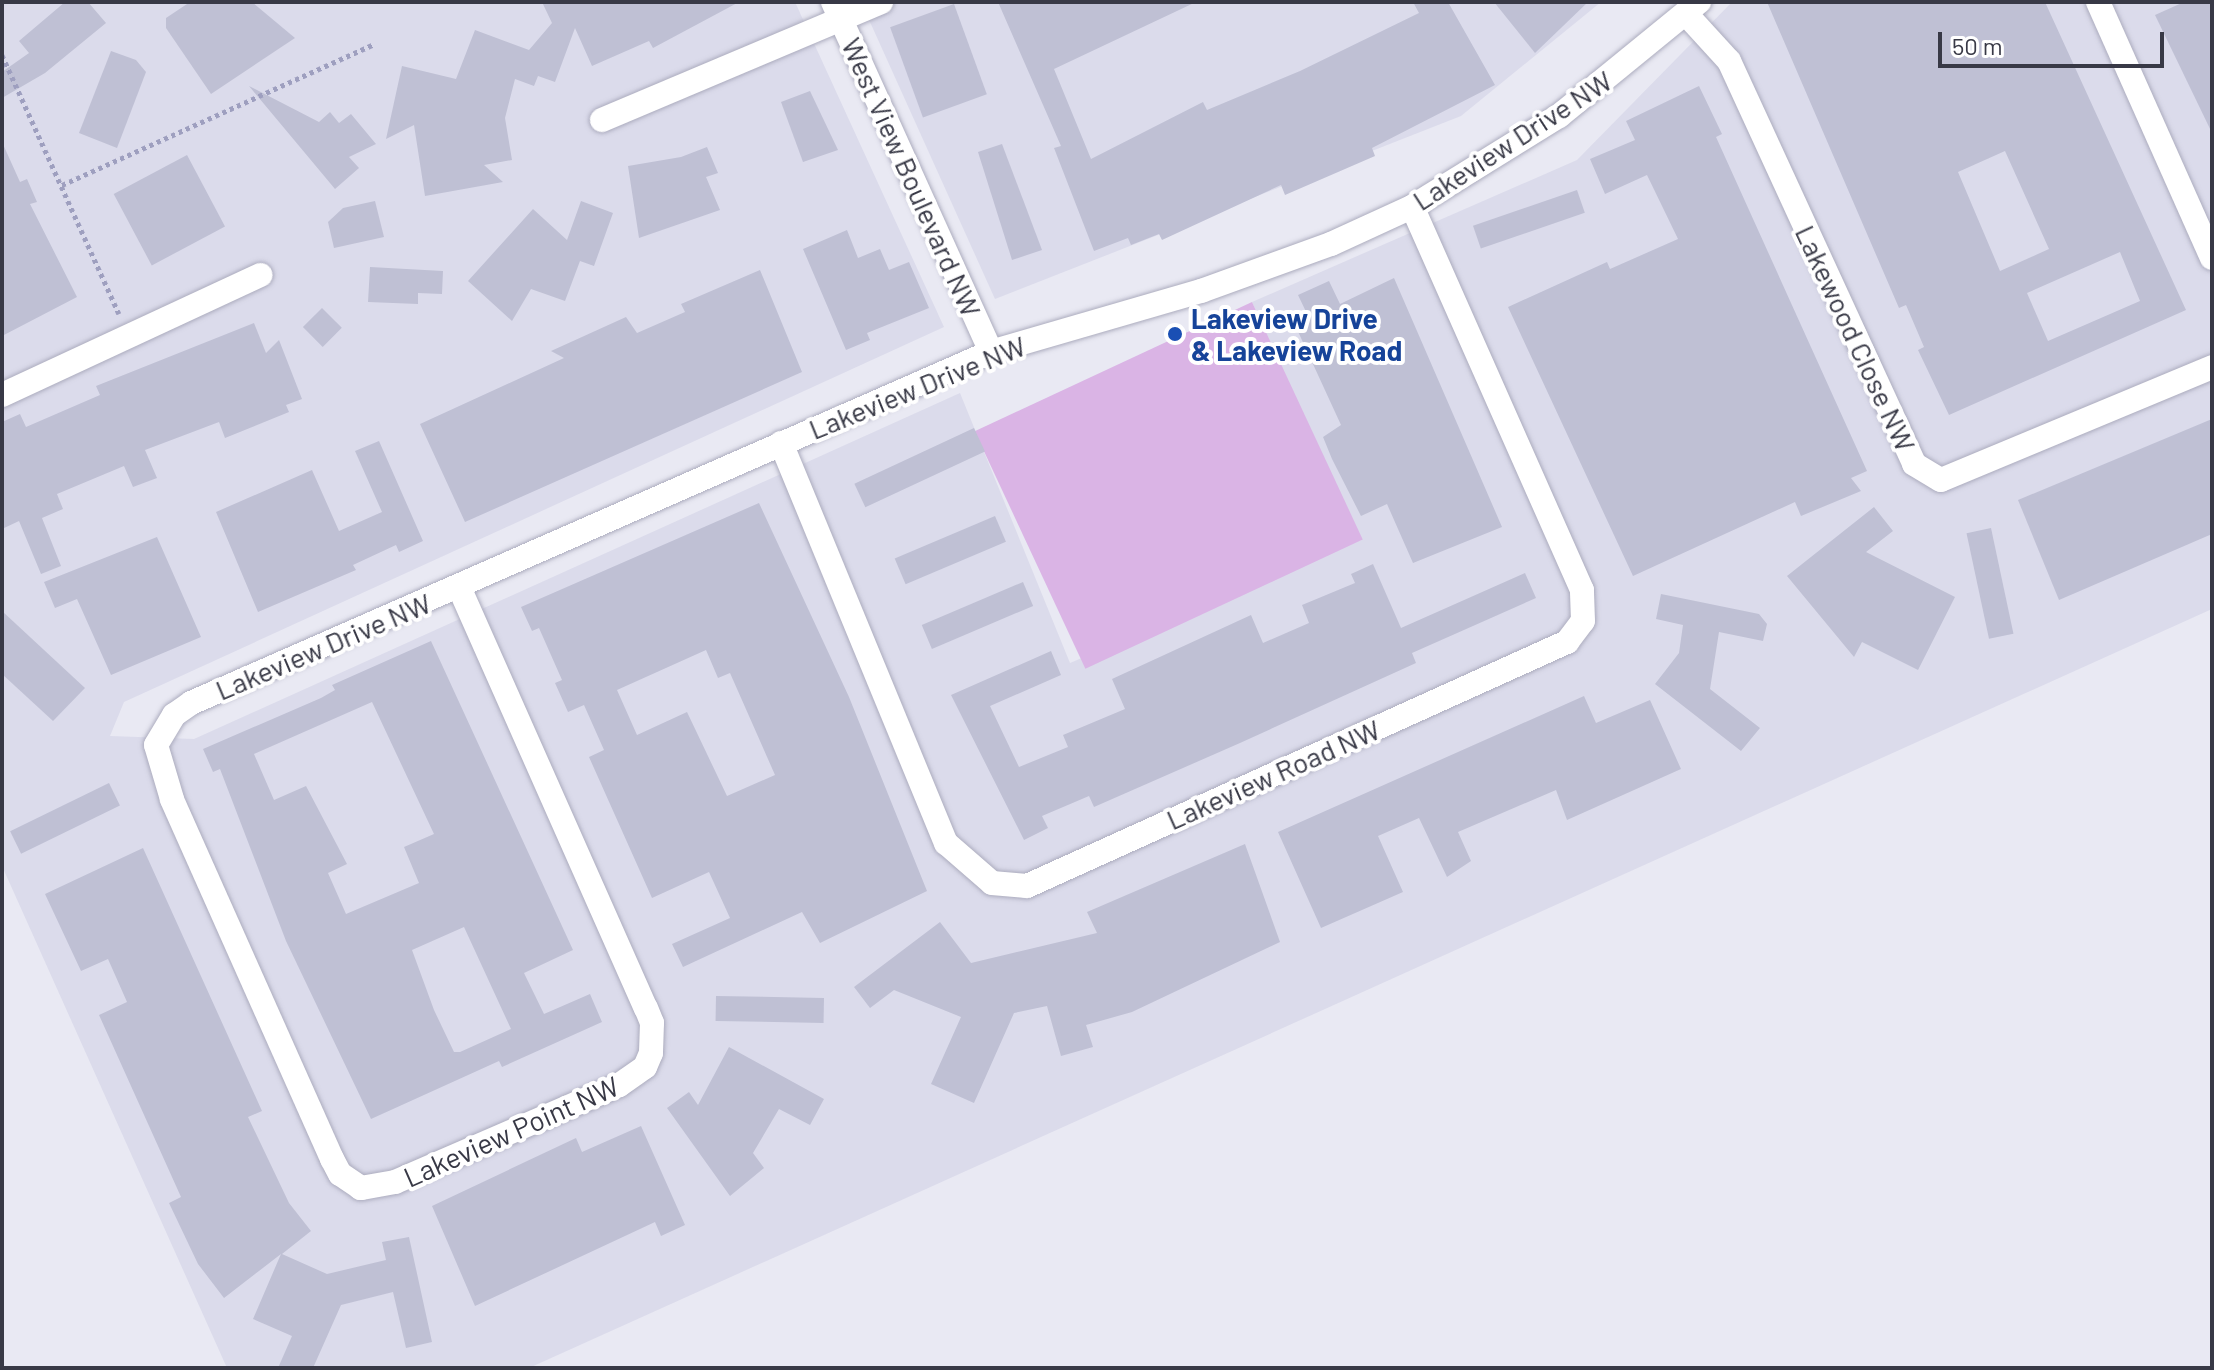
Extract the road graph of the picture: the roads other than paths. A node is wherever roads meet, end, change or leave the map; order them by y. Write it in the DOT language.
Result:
graph roads {
  1 [pos="881,2"];
  2 [pos="2098,2"];
  3 [pos="1693,9"];
  4 [pos="837,12"];
  5 [pos="602,120"];
  6 [pos="1412,207"];
  7 [pos="2212,258"];
  8 [pos="261,275"];
  9 [pos="991,352"];
  10 [pos="2212,367"];
  11 [pos="2,395"];
  12 [pos="781,443"];
  13 [pos="459,587"];
  14 [pos="161,730"];
  1 -- 4 [label="street"];
  2 -- 7 [label="street"];
  3 -- 6 [label="street, Lakeview Drive NW"];
  3 -- 10 [label="street, Lakewood Close NW"];
  4 -- 5 [label="street"];
  4 -- 9 [label="street, West View Boulevard NW"];
  6 -- 9 [label="street, Lakeview Drive NW"];
  6 -- 12 [label="street, Lakeview Road NW"];
  8 -- 11 [label="street"];
  9 -- 12 [label="street, Lakeview Drive NW"];
  12 -- 13 [label="street, Lakeview Drive NW"];
  13 -- 14 [label="street, Lakeview Drive NW"];
  13 -- 14 [label="street, Lakeview Point NW"];
}
